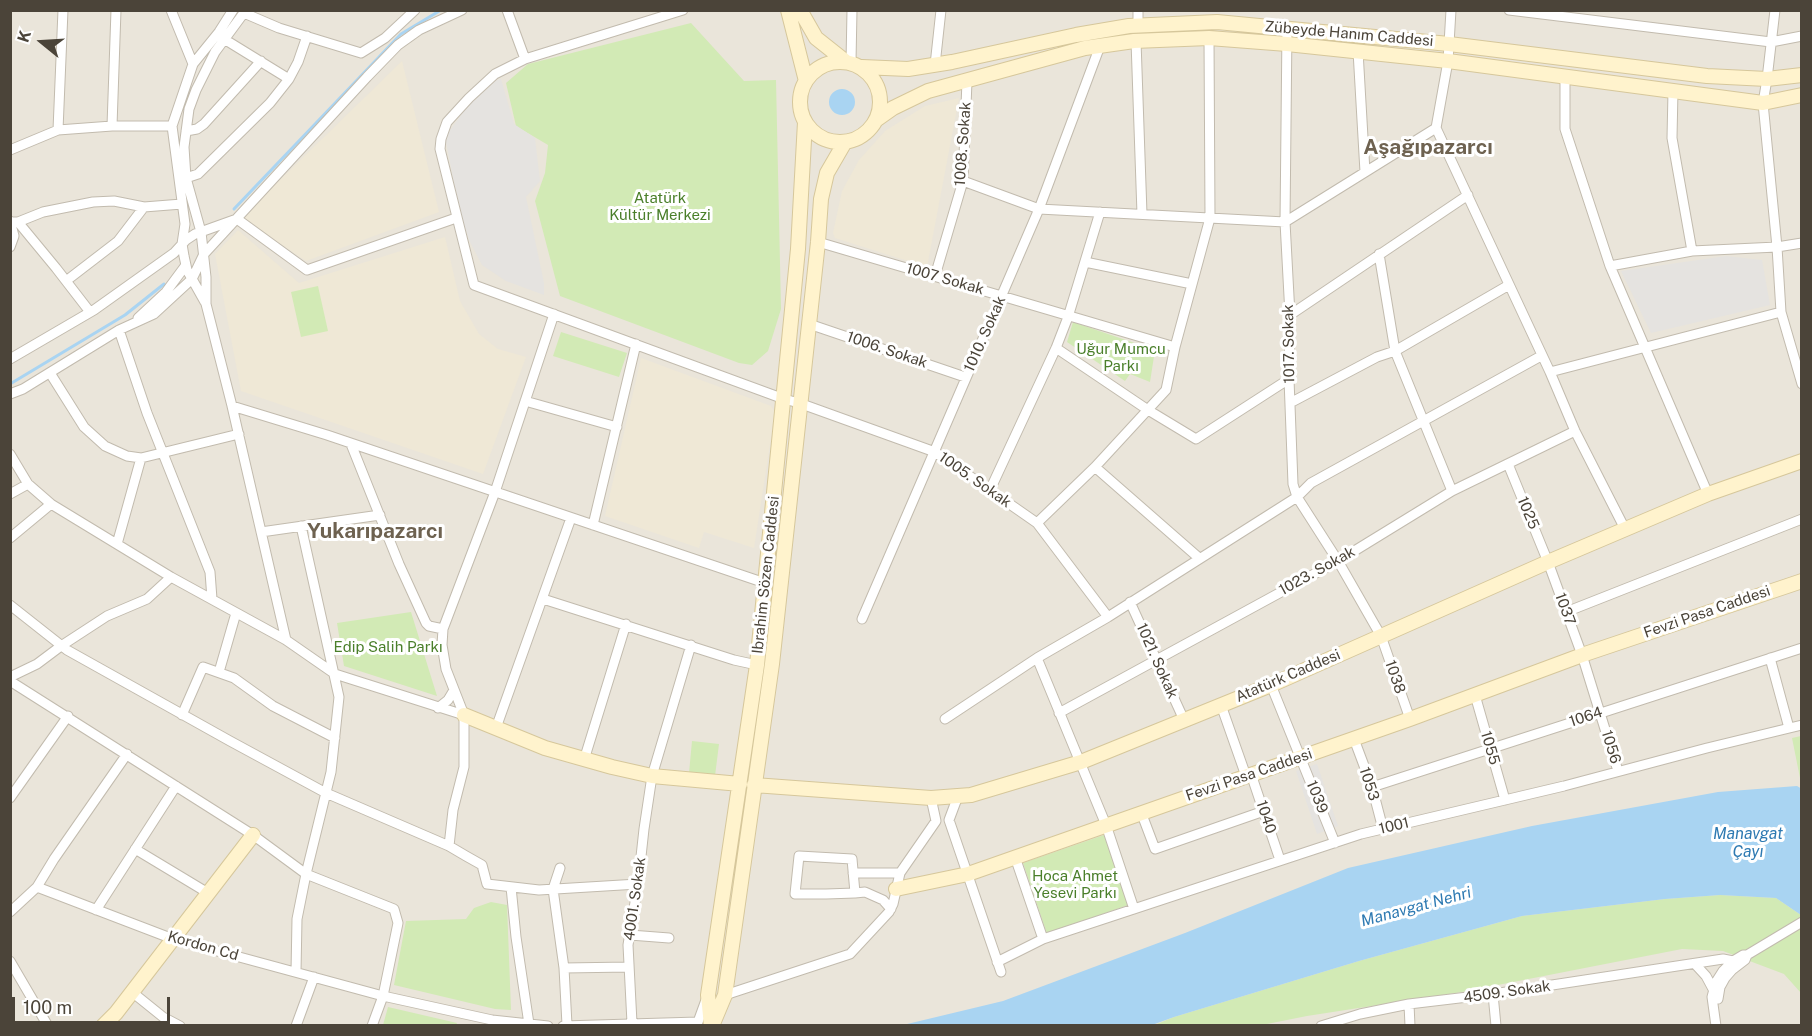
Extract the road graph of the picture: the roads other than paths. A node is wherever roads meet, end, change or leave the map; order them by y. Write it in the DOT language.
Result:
graph roads {
  1 [pos="63,10"];
  2 [pos="116,10"];
  3 [pos="171,10"];
  4 [pos="233,10"];
  5 [pos="415,10"];
  6 [pos="462,10"];
  7 [pos="507,10"];
  8 [pos="683,10"];
  9 [pos="788,10"];
  10 [pos="800,10"];
  11 [pos="852,10"];
  12 [pos="941,10"];
  13 [pos="1138,10"];
  14 [pos="1451,10"];
  15 [pos="1509,10"];
  16 [pos="1775,10"];
  17 [pos="245,12"];
  18 [pos="1573,15"];
  19 [pos="1138,25"];
  20 [pos="1287,28"];
  21 [pos="307,36"];
  22 [pos="1802,36"];
  23 [pos="1209,38"];
  24 [pos="224,39"];
  25 [pos="1136,41"];
  26 [pos="1771,42"];
  27 [pos="1287,44"];
  28 [pos="1449,44"];
  29 [pos="1100,46"];
  30 [pos="1359,51"];
  31 [pos="525,59"];
  32 [pos="261,61"];
  33 [pos="1448,61"];
  34 [pos="193,64"];
  35 [pos="852,64"];
  36 [pos="935,64"];
  37 [pos="1802,75"];
  38 [pos="1565,76"];
  39 [pos="289,79"];
  40 [pos="1767,79"];
  41 [pos="806,81"];
  42 [pos="967,81"];
  43 [pos="1673,91"];
  44 [pos="1802,95"];
  45 [pos="1763,103"];
  46 [pos="876,120"];
  47 [pos="805,122"];
  48 [pos="111,126"];
  49 [pos="172,126"];
  50 [pos="1436,128"];
  51 [pos="58,130"];
  52 [pos="186,131"];
  53 [pos="845,142"];
  54 [pos="10,150"];
  55 [pos="1365,172"];
  56 [pos="186,178"];
  57 [pos="963,181"];
  58 [pos="1468,195"];
  59 [pos="182,204"];
  60 [pos="144,207"];
  61 [pos="1039,209"];
  62 [pos="1100,212"];
  63 [pos="1142,214"];
  64 [pos="456,218"];
  65 [pos="1210,218"];
  66 [pos="236,219"];
  67 [pos="13,222"];
  68 [pos="1285,222"];
  69 [pos="201,232"];
  70 [pos="818,242"];
  71 [pos="1802,243"];
  72 [pos="182,244"];
  73 [pos="10,247"];
  74 [pos="1777,247"];
  75 [pos="1692,251"];
  76 [pos="1379,254"];
  77 [pos="204,255"];
  78 [pos="1085,262"];
  79 [pos="186,265"];
  80 [pos="1610,266"];
  81 [pos="936,276"];
  82 [pos="192,279"];
  83 [pos="66,281"];
  84 [pos="1192,284"];
  85 [pos="1509,285"];
  86 [pos="1002,296"];
  87 [pos="206,304"];
  88 [pos="90,312"];
  89 [pos="1781,312"];
  90 [pos="554,314"];
  91 [pos="1290,315"];
  92 [pos="1068,316"];
  93 [pos="136,322"];
  94 [pos="809,324"];
  95 [pos="119,330"];
  96 [pos="636,344"];
  97 [pos="1175,347"];
  98 [pos="1056,348"];
  99 [pos="1644,348"];
  100 [pos="1395,351"];
  101 [pos="1541,356"];
  102 [pos="10,359"];
  103 [pos="1550,372"];
  104 [pos="50,373"];
  105 [pos="965,377"];
  106 [pos="1289,379"];
  107 [pos="1802,384"];
  108 [pos="10,394"];
  109 [pos="784,399"];
  110 [pos="525,401"];
  111 [pos="799,403"];
  112 [pos="1290,403"];
  113 [pos="232,406"];
  114 [pos="1148,410"];
  115 [pos="1423,420"];
  116 [pos="617,427"];
  117 [pos="1575,431"];
  118 [pos="239,434"];
  119 [pos="351,444"];
  120 [pos="935,452"];
  121 [pos="164,453"];
  122 [pos="10,454"];
  123 [pos="141,458"];
  124 [pos="1802,461"];
  125 [pos="1508,465"];
  126 [pos="1095,467"];
  127 [pos="28,484"];
  128 [pos="990,490"];
  129 [pos="1452,491"];
  130 [pos="495,492"];
  131 [pos="10,494"];
  132 [pos="1708,494"];
  133 [pos="1297,497"];
  134 [pos="51,504"];
  135 [pos="380,515"];
  136 [pos="571,518"];
  137 [pos="1802,519"];
  138 [pos="1037,523"];
  139 [pos="593,525"];
  140 [pos="301,526"];
  141 [pos="1625,529"];
  142 [pos="261,532"];
  143 [pos="10,538"];
  144 [pos="117,544"];
  145 [pos="1199,558"];
  146 [pos="1338,561"];
  147 [pos="1548,562"];
  148 [pos="171,577"];
  149 [pos="1802,580"];
  150 [pos="765,583"];
  151 [pos="212,599"];
  152 [pos="543,599"];
  153 [pos="1131,602"];
  154 [pos="10,605"];
  155 [pos="1566,612"];
  156 [pos="236,613"];
  157 [pos="1108,616"];
  158 [pos="862,619"];
  159 [pos="626,624"];
  160 [pos="443,630"];
  161 [pos="1381,636"];
  162 [pos="286,640"];
  163 [pos="691,645"];
  164 [pos="61,646"];
  165 [pos="1802,648"];
  166 [pos="1582,655"];
  167 [pos="1037,658"];
  168 [pos="1770,658"];
  169 [pos="1157,660"];
  170 [pos="757,665"];
  171 [pos="219,672"];
  172 [pos="335,674"];
  173 [pos="10,679"];
  174 [pos="1271,685"];
  175 [pos="454,690"];
  176 [pos="1474,695"];
  177 [pos="1221,705"];
  178 [pos="438,708"];
  179 [pos="1600,712"];
  180 [pos="1059,713"];
  181 [pos="182,715"];
  182 [pos="68,716"];
  183 [pos="464,716"];
  184 [pos="945,718"];
  185 [pos="1410,719"];
  186 [pos="1184,720"];
  187 [pos="1802,725"];
  188 [pos="496,728"];
  189 [pos="1789,728"];
  190 [pos="335,738"];
  191 [pos="1354,739"];
  192 [pos="1490,748"];
  193 [pos="127,754"];
  194 [pos="1301,757"];
  195 [pos="584,760"];
  196 [pos="1081,762"];
  197 [pos="1618,771"];
  198 [pos="1249,775"];
  199 [pos="652,776"];
  200 [pos="747,785"];
  201 [pos="177,786"];
  202 [pos="1372,787"];
  203 [pos="326,793"];
  204 [pos="958,796"];
  205 [pos="10,798"];
  206 [pos="931,798"];
  207 [pos="1505,800"];
  208 [pos="1264,811"];
  209 [pos="1142,812"];
  210 [pos="1106,825"];
  211 [pos="1383,829"];
  212 [pos="253,835"];
  213 [pos="1335,843"];
  214 [pos="449,846"];
  215 [pos="135,849"];
  216 [pos="1015,857"];
  217 [pos="1280,860"];
  218 [pos="560,868"];
  219 [pos="853,873"];
  220 [pos="900,873"];
  221 [pos="306,874"];
  222 [pos="968,874"];
  223 [pos="638,884"];
  224 [pos="37,886"];
  225 [pos="511,887"];
  226 [pos="553,889"];
  227 [pos="896,889"];
  228 [pos="208,893"];
  229 [pos="855,893"];
  230 [pos="891,909"];
  231 [pos="1134,909"];
  232 [pos="96,910"];
  233 [pos="10,912"];
  234 [pos="1802,922"];
  235 [pos="630,934"];
  236 [pos="669,938"];
  237 [pos="173,939"];
  238 [pos="1043,939"];
  239 [pos="1748,955"];
  240 [pos="1733,961"];
  241 [pos="10,962"];
  242 [pos="1695,964"];
  243 [pos="629,967"];
  244 [pos="564,968"];
  245 [pos="296,972"];
  246 [pos="314,977"];
  247 [pos="1713,989"];
  248 [pos="132,992"];
  249 [pos="1493,994"];
  250 [pos="708,995"];
  251 [pos="725,995"];
  252 [pos="383,996"];
  253 [pos="1409,1004"];
  254 [pos="632,1023"];
  255 [pos="529,1024"];
  256 [pos="178,1025"];
  257 [pos="565,1025"];
  258 [pos="48,1026"];
  259 [pos="102,1026"];
  260 [pos="296,1026"];
  261 [pos="372,1026"];
  262 [pos="548,1026"];
  263 [pos="711,1026"];
  264 [pos="1321,1026"];
  265 [pos="1410,1026"];
  266 [pos="1496,1026"];
  267 [pos="1716,1026"];
  268 [pos="1722,1026"];
  1 -- 51 [label="street"];
  2 -- 48 [label="street"];
  3 -- 34 [label="street"];
  4 -- 34 [label="street"];
  5 -- 21 [label="street"];
  6 -- 66 [label="street"];
  7 -- 31 [label="street"];
  8 -- 31 [label="street"];
  9 -- 41 [label="main road"];
  10 -- 35 [label="main road"];
  11 -- 35 [label="street"];
  12 -- 36 [label="street"];
  13 -- 19 [label="street"];
  14 -- 28 [label="street"];
  15 -- 18 [label="street"];
  16 -- 26 [label="street"];
  17 -- 21 [label="street"];
  17 -- 24 [label="street"];
  18 -- 26 [label="street"];
  19 -- 20 [label="main road, Zübeyde Hanım Caddesi"];
  19 -- 36 [label="main road, Zübeyde Hanım Caddesi"];
  20 -- 27 [label="street, 1017. Sokak"];
  20 -- 28 [label="main road, Zübeyde Hanım Caddesi"];
  21 -- 39 [label="street"];
  22 -- 26 [label="street"];
  23 -- 25 [label="main road, Zübeyde Hanım Caddesi"];
  23 -- 27 [label="main road, Zübeyde Hanım Caddesi"];
  23 -- 65 [label="street"];
  24 -- 32 [label="street"];
  24 -- 52 [label="street"];
  25 -- 29 [label="main road, Zübeyde Hanım Caddesi"];
  25 -- 63 [label="street"];
  26 -- 40 [label="street"];
  27 -- 30 [label="main road, Zübeyde Hanım Caddesi"];
  27 -- 68 [label="street, 1017. Sokak"];
  28 -- 33 [label="street"];
  28 -- 40 [label="main road, Zübeyde Hanım Caddesi"];
  29 -- 42 [label="main road, Zübeyde Hanım Caddesi"];
  29 -- 61 [label="street, 1010. Sokak"];
  30 -- 33 [label="main road, Zübeyde Hanım Caddesi"];
  30 -- 55 [label="street"];
  31 -- 64 [label="street"];
  32 -- 39 [label="street"];
  32 -- 52 [label="street"];
  33 -- 38 [label="main road, Zübeyde Hanım Caddesi"];
  33 -- 50 [label="street"];
  34 -- 49 [label="street"];
  35 -- 36 [label="main road, Zübeyde Hanım Caddesi"];
  35 -- 41 [label="main road"];
  35 -- 46 [label="main road"];
  37 -- 40 [label="main road, Zübeyde Hanım Caddesi"];
  38 -- 43 [label="main road, Zübeyde Hanım Caddesi"];
  38 -- 80 [label="street"];
  39 -- 56 [label="street"];
  40 -- 45 [label="street"];
  41 -- 47 [label="main road"];
  42 -- 46 [label="main road, Zübeyde Hanım Caddesi"];
  42 -- 57 [label="street, 1008. Sokak"];
  43 -- 45 [label="main road, Zübeyde Hanım Caddesi"];
  43 -- 75 [label="street"];
  44 -- 45 [label="main road, Zübeyde Hanım Caddesi"];
  45 -- 74 [label="street"];
  46 -- 53 [label="main road"];
  47 -- 53 [label="main road"];
  47 -- 109 [label="main road, Ibrahim Sözen Caddesi"];
  48 -- 49 [label="street"];
  48 -- 51 [label="street"];
  49 -- 59 [label="street"];
  50 -- 55 [label="street"];
  50 -- 58 [label="street"];
  51 -- 54 [label="street"];
  52 -- 56 [label="street"];
  53 -- 70 [label="main road, Ibrahim Sözen Caddesi"];
  55 -- 68 [label="street"];
  56 -- 69 [label="street"];
  57 -- 61 [label="street"];
  57 -- 81 [label="street, 1008. Sokak"];
  58 -- 76 [label="street"];
  58 -- 85 [label="street"];
  59 -- 60 [label="street"];
  59 -- 72 [label="street"];
  60 -- 67 [label="street"];
  60 -- 83 [label="street"];
  61 -- 62 [label="street"];
  61 -- 86 [label="street, 1010. Sokak"];
  62 -- 63 [label="street"];
  62 -- 78 [label="street"];
  63 -- 65 [label="street"];
  64 -- 66 [label="street"];
  64 -- 90 [label="street, 1005. Sokak"];
  65 -- 68 [label="street"];
  65 -- 84 [label="street"];
  66 -- 69 [label="street"];
  66 -- 77 [label="street"];
  67 -- 73 [label="street"];
  67 -- 83 [label="street"];
  68 -- 91 [label="street, 1017. Sokak"];
  69 -- 72 [label="street"];
  69 -- 77 [label="street"];
  70 -- 81 [label="street, 1007 Sokak"];
  70 -- 94 [label="main road, Ibrahim Sözen Caddesi"];
  71 -- 74 [label="street"];
  72 -- 79 [label="street"];
  72 -- 88 [label="street"];
  74 -- 75 [label="street"];
  74 -- 89 [label="street"];
  75 -- 80 [label="street"];
  76 -- 91 [label="street"];
  76 -- 100 [label="street"];
  77 -- 82 [label="street"];
  77 -- 87 [label="street"];
  78 -- 84 [label="street"];
  78 -- 92 [label="street"];
  79 -- 82 [label="street"];
  79 -- 93 [label="street"];
  80 -- 99 [label="street"];
  81 -- 86 [label="street, 1007 Sokak"];
  82 -- 87 [label="street"];
  82 -- 93 [label="street"];
  83 -- 88 [label="street"];
  84 -- 97 [label="street"];
  85 -- 100 [label="street"];
  85 -- 101 [label="street"];
  86 -- 92 [label="street, 1007 Sokak"];
  86 -- 105 [label="street, 1010. Sokak"];
  87 -- 113 [label="street"];
  88 -- 102 [label="street"];
  89 -- 99 [label="street"];
  89 -- 107 [label="street"];
  90 -- 96 [label="street, 1005. Sokak"];
  90 -- 110 [label="street"];
  91 -- 106 [label="street, 1017. Sokak"];
  92 -- 97 [label="street, 1007 Sokak"];
  92 -- 98 [label="street"];
  93 -- 95 [label="street"];
  94 -- 105 [label="street, 1006. Sokak"];
  94 -- 111 [label="main road, Ibrahim Sözen Caddesi"];
  95 -- 104 [label="street"];
  95 -- 121 [label="street"];
  96 -- 109 [label="street, 1005. Sokak"];
  96 -- 116 [label="street"];
  97 -- 114 [label="street"];
  98 -- 114 [label="street"];
  98 -- 128 [label="street"];
  99 -- 103 [label="street"];
  99 -- 132 [label="street"];
  100 -- 112 [label="street"];
  100 -- 115 [label="street"];
  101 -- 103 [label="street"];
  101 -- 115 [label="street"];
  103 -- 117 [label="street"];
  104 -- 108 [label="street"];
  104 -- 123 [label="street"];
  105 -- 120 [label="street, 1010. Sokak"];
  106 -- 112 [label="street, 1017. Sokak"];
  106 -- 114 [label="street"];
  109 -- 111 [label="street, 1005. Sokak"];
  109 -- 150 [label="main road, Ibrahim Sözen Caddesi"];
  110 -- 116 [label="street"];
  110 -- 130 [label="street"];
  111 -- 120 [label="street, 1005. Sokak"];
  111 -- 200 [label="main road, Ibrahim Sözen Caddesi"];
  112 -- 133 [label="street, 1017. Sokak"];
  113 -- 118 [label="street"];
  113 -- 119 [label="street"];
  114 -- 126 [label="street"];
  115 -- 129 [label="street"];
  115 -- 133 [label="street"];
  116 -- 139 [label="street"];
  117 -- 125 [label="street, 1023. Sokak"];
  117 -- 141 [label="street"];
  118 -- 121 [label="street"];
  118 -- 142 [label="street"];
  119 -- 130 [label="street"];
  119 -- 135 [label="street"];
  120 -- 128 [label="street, 1005. Sokak"];
  120 -- 158 [label="street, 1010. Sokak"];
  121 -- 123 [label="street"];
  121 -- 151 [label="street"];
  122 -- 127 [label="street"];
  123 -- 144 [label="street"];
  124 -- 132 [label="main road, Atatürk Caddesi"];
  125 -- 129 [label="street, 1023. Sokak"];
  125 -- 147 [label="street, 1025"];
  126 -- 138 [label="street"];
  126 -- 145 [label="street"];
  127 -- 131 [label="street"];
  127 -- 134 [label="street"];
  128 -- 138 [label="street, 1005. Sokak"];
  129 -- 146 [label="street, 1023. Sokak"];
  130 -- 136 [label="street"];
  130 -- 160 [label="street"];
  132 -- 141 [label="main road, Atatürk Caddesi"];
  133 -- 145 [label="street"];
  133 -- 146 [label="street, 1017. Sokak"];
  134 -- 143 [label="street"];
  134 -- 144 [label="street"];
  135 -- 140 [label="street"];
  135 -- 160 [label="street"];
  136 -- 139 [label="street"];
  136 -- 152 [label="street"];
  137 -- 155 [label="street"];
  138 -- 157 [label="street, 1005. Sokak"];
  139 -- 150 [label="street"];
  140 -- 142 [label="street"];
  140 -- 172 [label="street"];
  141 -- 147 [label="main road, Atatürk Caddesi"];
  142 -- 162 [label="street"];
  144 -- 148 [label="street"];
  145 -- 153 [label="street"];
  146 -- 161 [label="street, 1017. Sokak"];
  146 -- 169 [label="street, 1023. Sokak"];
  147 -- 155 [label="street, 1037"];
  147 -- 161 [label="main road, Atatürk Caddesi"];
  148 -- 151 [label="street"];
  148 -- 164 [label="street"];
  149 -- 166 [label="main road, Fevzi Pasa Caddesi"];
  150 -- 170 [label="main road, Ibrahim Sözen Caddesi"];
  151 -- 156 [label="street"];
  152 -- 159 [label="street"];
  152 -- 188 [label="street"];
  153 -- 157 [label="street"];
  153 -- 169 [label="street, 1021. Sokak"];
  154 -- 164 [label="street"];
  155 -- 166 [label="street, 1037"];
  156 -- 162 [label="street"];
  156 -- 171 [label="street"];
  157 -- 167 [label="street"];
  159 -- 163 [label="street"];
  159 -- 195 [label="street"];
  160 -- 175 [label="street"];
  161 -- 174 [label="main road, Atatürk Caddesi"];
  161 -- 185 [label="street, 1038"];
  162 -- 172 [label="street"];
  163 -- 170 [label="street"];
  163 -- 199 [label="street, 4001. Sokak"];
  164 -- 173 [label="street"];
  164 -- 181 [label="street"];
  165 -- 168 [label="street, 1064"];
  166 -- 176 [label="main road, Fevzi Pasa Caddesi"];
  166 -- 179 [label="street, 1056"];
  167 -- 180 [label="street"];
  167 -- 184 [label="street"];
  168 -- 179 [label="street, 1064"];
  168 -- 189 [label="street"];
  169 -- 180 [label="street, 1023. Sokak"];
  169 -- 186 [label="street, 1021. Sokak"];
  170 -- 200 [label="main road, Ibrahim Sözen Caddesi"];
  171 -- 181 [label="street"];
  171 -- 190 [label="street"];
  172 -- 178 [label="street"];
  172 -- 190 [label="street"];
  173 -- 182 [label="street"];
  174 -- 177 [label="main road, Atatürk Caddesi"];
  174 -- 194 [label="street, 1039"];
  175 -- 178 [label="street"];
  175 -- 183 [label="street"];
  176 -- 185 [label="main road, Fevzi Pasa Caddesi"];
  176 -- 192 [label="street, 1055"];
  177 -- 186 [label="main road, Atatürk Caddesi"];
  177 -- 198 [label="street, 1040"];
  178 -- 183 [label="street"];
  179 -- 192 [label="street, 1064"];
  179 -- 197 [label="street, 1056"];
  180 -- 196 [label="street"];
  181 -- 203 [label="street"];
  182 -- 193 [label="street"];
  182 -- 205 [label="street"];
  183 -- 188 [label="main road, Atatürk Caddesi"];
  183 -- 214 [label="street"];
  185 -- 191 [label="main road, Fevzi Pasa Caddesi"];
  186 -- 196 [label="main road, Atatürk Caddesi"];
  187 -- 189 [label="street, 1001"];
  188 -- 195 [label="main road, Atatürk Caddesi"];
  189 -- 197 [label="street, 1001"];
  190 -- 203 [label="street"];
  191 -- 194 [label="main road, Fevzi Pasa Caddesi"];
  191 -- 202 [label="street, 1053"];
  192 -- 202 [label="street, 1064"];
  192 -- 207 [label="street, 1055"];
  193 -- 201 [label="street"];
  193 -- 224 [label="street"];
  194 -- 198 [label="main road, Fevzi Pasa Caddesi"];
  194 -- 213 [label="street, 1039"];
  195 -- 199 [label="main road, Atatürk Caddesi"];
  196 -- 204 [label="main road, Atatürk Caddesi"];
  196 -- 210 [label="street"];
  197 -- 207 [label="street, 1001"];
  198 -- 208 [label="street, 1040"];
  198 -- 209 [label="main road, Fevzi Pasa Caddesi"];
  199 -- 200 [label="main road, Atatürk Caddesi"];
  199 -- 223 [label="street, 4001. Sokak"];
  200 -- 206 [label="main road, Atatürk Caddesi"];
  200 -- 250 [label="main road, Ibrahim Sözen Caddesi"];
  200 -- 251 [label="main road, Ibrahim Sözen Caddesi"];
  201 -- 212 [label="street"];
  201 -- 215 [label="street"];
  202 -- 211 [label="street, 1053"];
  203 -- 214 [label="street"];
  203 -- 221 [label="street"];
  204 -- 206 [label="main road, Atatürk Caddesi"];
  204 -- 222 [label="street"];
  206 -- 220 [label="street"];
  207 -- 211 [label="street, 1001"];
  208 -- 209 [label="street"];
  208 -- 217 [label="street, 1040"];
  209 -- 210 [label="main road, Fevzi Pasa Caddesi"];
  210 -- 216 [label="main road, Fevzi Pasa Caddesi"];
  210 -- 231 [label="street"];
  211 -- 213 [label="street, 1001"];
  212 -- 221 [label="street"];
  212 -- 228 [label="main road"];
  213 -- 217 [label="street, 1001"];
  214 -- 225 [label="street"];
  215 -- 228 [label="street"];
  215 -- 232 [label="street"];
  216 -- 222 [label="main road, Fevzi Pasa Caddesi"];
  216 -- 238 [label="street"];
  217 -- 231 [label="street, 1001"];
  218 -- 226 [label="street"];
  219 -- 220 [label="street"];
  219 -- 229 [label="street"];
  219 -- 229 [label="street"];
  220 -- 227 [label="street"];
  221 -- 245 [label="street"];
  221 -- 252 [label="street"];
  222 -- 227 [label="main road, Fevzi Pasa Caddesi"];
  222 -- 238 [label="street, 1001"];
  223 -- 226 [label="street"];
  223 -- 235 [label="street, 4001. Sokak"];
  224 -- 232 [label="street, Kordon Cd"];
  224 -- 233 [label="street"];
  225 -- 226 [label="street"];
  225 -- 255 [label="street"];
  226 -- 244 [label="street"];
  227 -- 230 [label="street"];
  228 -- 237 [label="main road"];
  229 -- 230 [label="street"];
  230 -- 251 [label="street"];
  231 -- 238 [label="street, 1001"];
  232 -- 237 [label="street, Kordon Cd"];
  234 -- 239 [label="street"];
  235 -- 236 [label="street"];
  235 -- 243 [label="street, 4001. Sokak"];
  237 -- 245 [label="street, Kordon Cd"];
  237 -- 248 [label="main road"];
  239 -- 240 [label="street, 4509. Sokak"];
  239 -- 268 [label="street"];
  240 -- 242 [label="street, 4509. Sokak"];
  240 -- 247 [label="street"];
  241 -- 258 [label="street"];
  242 -- 247 [label="street"];
  242 -- 249 [label="street, 4509. Sokak"];
  243 -- 244 [label="street"];
  243 -- 254 [label="street, 4001. Sokak"];
  244 -- 257 [label="street"];
  245 -- 246 [label="street, Kordon Cd"];
  246 -- 252 [label="street, Kordon Cd"];
  246 -- 260 [label="street"];
  247 -- 267 [label="street"];
  248 -- 256 [label="street"];
  248 -- 259 [label="main road"];
  249 -- 253 [label="street, 4509. Sokak"];
  249 -- 266 [label="street"];
  250 -- 254 [label="street"];
  250 -- 263 [label="main road, Ibrahim Sözen Caddesi"];
  251 -- 263 [label="main road, Ibrahim Sözen Caddesi"];
  252 -- 255 [label="street, Kordon Cd"];
  252 -- 261 [label="street"];
  253 -- 264 [label="street, 4509. Sokak"];
  253 -- 265 [label="street"];
  254 -- 257 [label="street"];
  255 -- 262 [label="street, Kordon Cd"];
}
